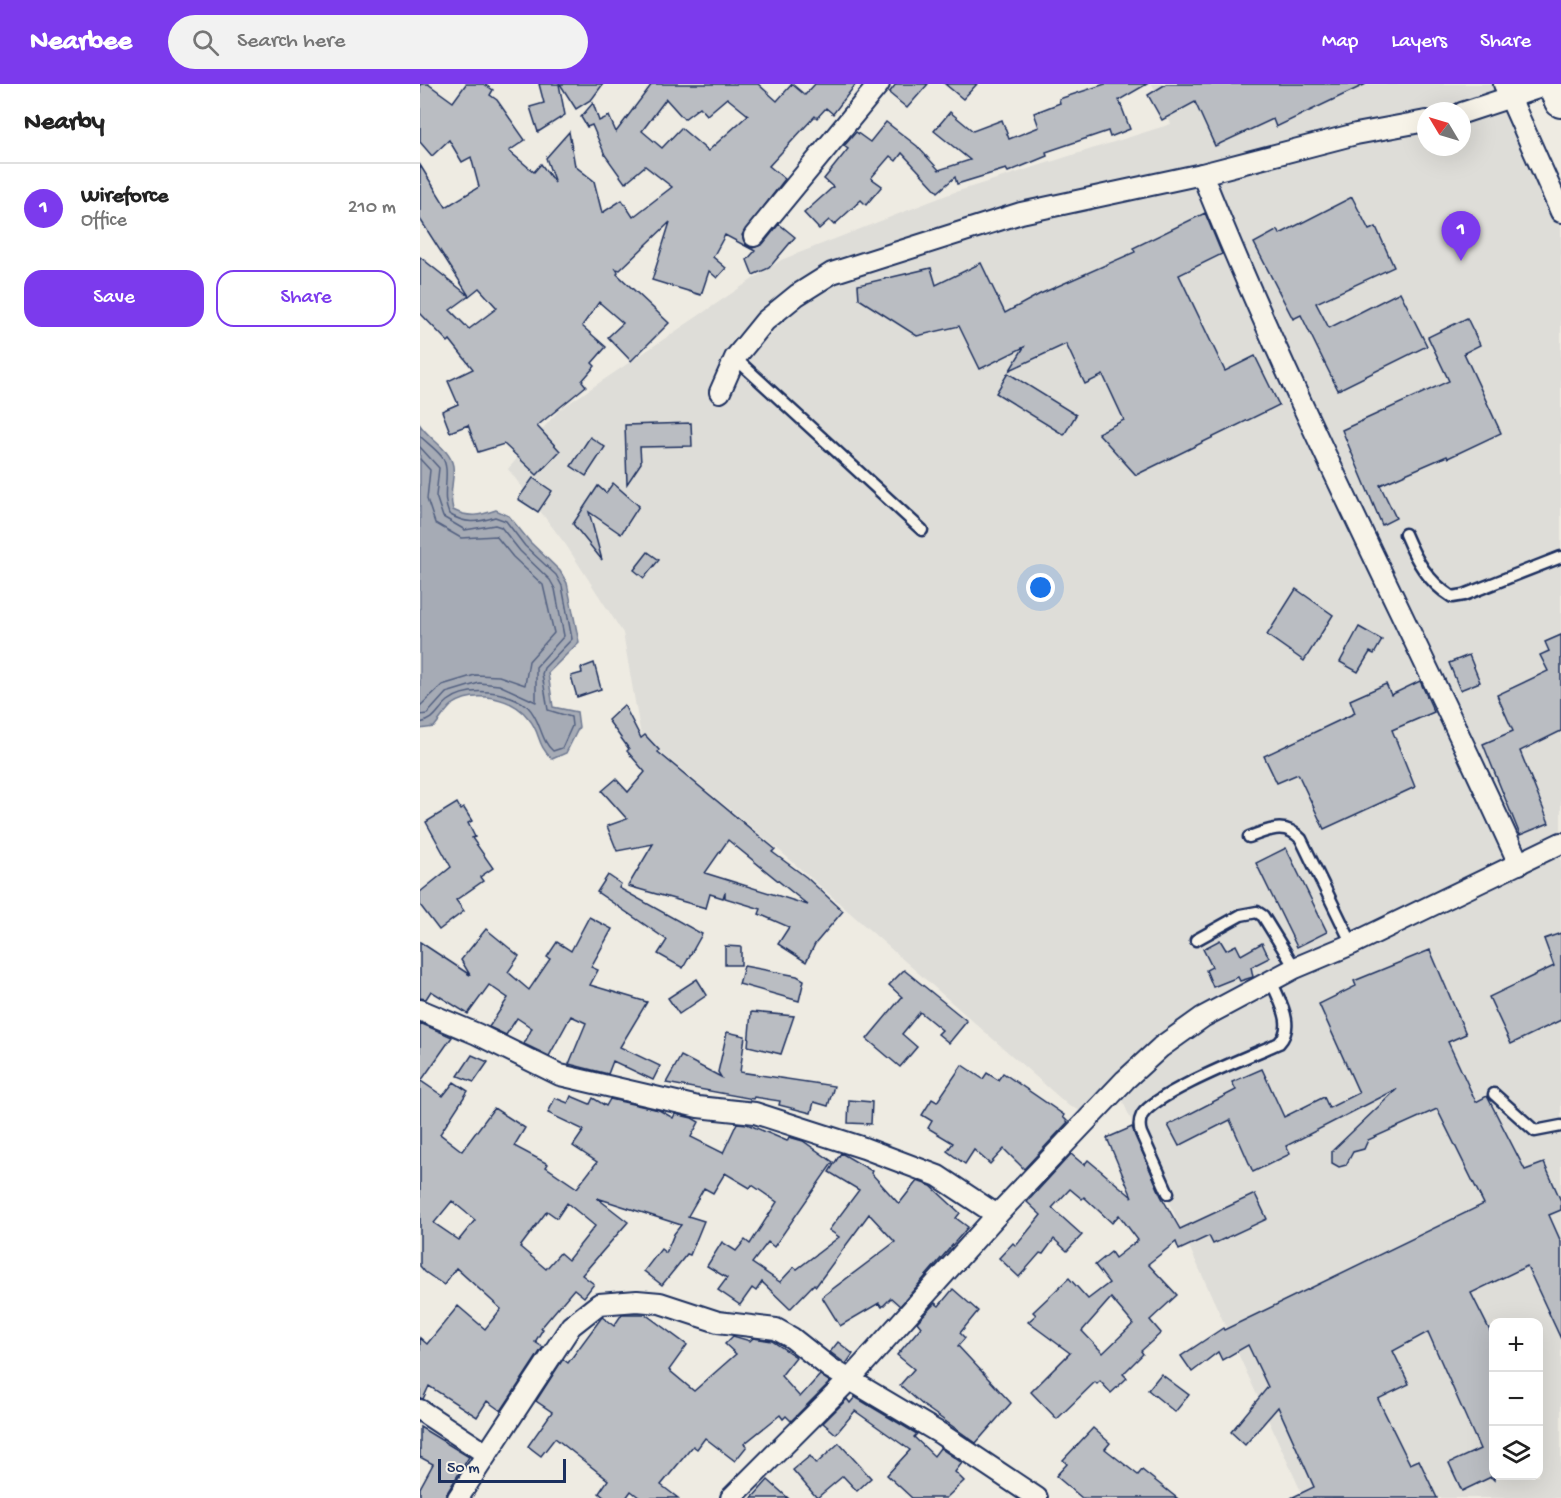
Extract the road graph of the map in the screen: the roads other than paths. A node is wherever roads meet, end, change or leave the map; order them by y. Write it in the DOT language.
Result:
graph roads {
  1 [pos="879,84"];
  2 [pos="1552,84"];
  3 [pos="1508,91"];
  4 [pos="1561,101"];
  5 [pos="1471,109"];
  6 [pos="1417,123"];
  7 [pos="1202,174"];
  8 [pos="1561,212"];
  9 [pos="754,236"];
  10 [pos="735,358"];
  11 [pos="720,392"];
  12 [pos="922,530"];
  13 [pos="1405,534"];
  14 [pos="1561,557"];
  15 [pos="1249,837"];
  16 [pos="1561,843"];
  17 [pos="1519,864"];
  18 [pos="1196,940"];
  19 [pos="1352,944"];
  20 [pos="1295,968"];
  21 [pos="1271,980"];
  22 [pos="420,1010"];
  23 [pos="1494,1094"];
  24 [pos="1561,1126"];
  25 [pos="1167,1193"];
  26 [pos="997,1215"];
  27 [pos="850,1378"];
  28 [pos="420,1410"];
  29 [pos="485,1453"];
  30 [pos="1026,1495"];
  31 [pos="458,1498"];
  32 [pos="731,1498"];
  1 -- 9 [label="street"];
  2 -- 3 [label="street"];
  2 -- 4 [label="main road"];
  3 -- 5 [label="street"];
  3 -- 8 [label="street"];
  6 -- 7 [label="street"];
  7 -- 10 [label="street"];
  7 -- 17 [label="street"];
  10 -- 11 [label="street"];
  10 -- 12 [label="lane"];
  13 -- 14 [label="lane"];
  15 -- 19 [label="lane"];
  16 -- 17 [label="street"];
  17 -- 19 [label="street"];
  18 -- 20 [label="lane"];
  19 -- 20 [label="street"];
  20 -- 21 [label="street"];
  21 -- 25 [label="lane"];
  21 -- 26 [label="street"];
  22 -- 26 [label="street"];
  23 -- 24 [label="lane"];
  26 -- 27 [label="street"];
  27 -- 29 [label="street"];
  27 -- 30 [label="street"];
  27 -- 32 [label="street"];
  28 -- 29 [label="street"];
  29 -- 31 [label="street"];
}
